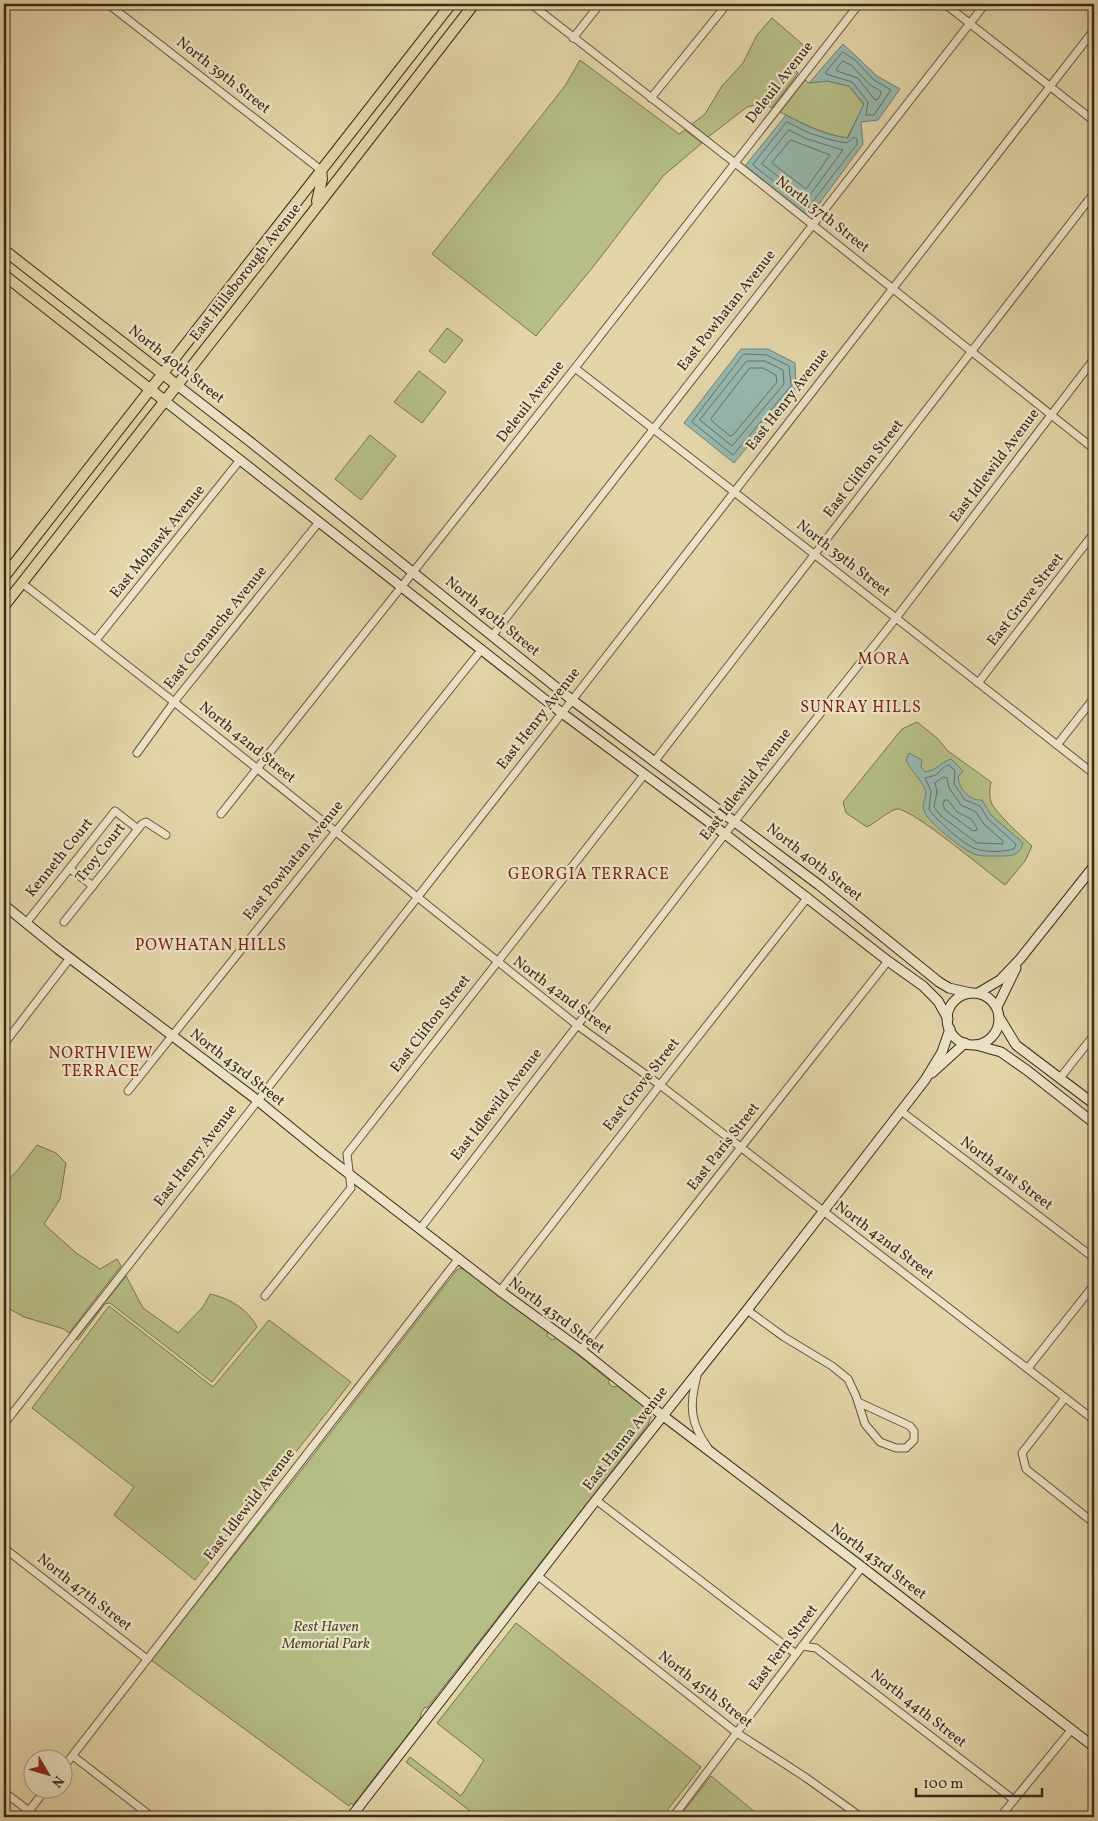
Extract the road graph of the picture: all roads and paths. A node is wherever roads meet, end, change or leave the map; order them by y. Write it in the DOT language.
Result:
graph roads {
  1 [pos="108,4"];
  2 [pos="451,4"];
  3 [pos="531,4"];
  4 [pos="600,4"];
  5 [pos="727,4"];
  6 [pos="858,4"];
  7 [pos="944,4"];
  8 [pos="985,4"];
  9 [pos="471,6"];
  10 [pos="969,23"];
  11 [pos="1094,30"];
  12 [pos="573,38"];
  13 [pos="392,81"];
  14 [pos="1050,87"];
  15 [pos="651,98"];
  16 [pos="395,104"];
  17 [pos="1094,121"];
  18 [pos="735,163"];
  19 [pos="322,170"];
  20 [pos="1094,193"];
  21 [pos="315,209"];
  22 [pos="812,224"];
  23 [pos="4,250"];
  24 [pos="4,275"];
  25 [pos="893,289"];
  26 [pos="972,352"];
  27 [pos="1094,359"];
  28 [pos="574,368"];
  29 [pos="163,374"];
  30 [pos="177,385"];
  31 [pos="150,390"];
  32 [pos="165,401"];
  33 [pos="1052,415"];
  34 [pos="653,429"];
  35 [pos="1094,449"];
  36 [pos="240,460"];
  37 [pos="734,492"];
  38 [pos="319,522"];
  39 [pos="1094,534"];
  40 [pos="815,555"];
  41 [pos="413,573"];
  42 [pos="4,577"];
  43 [pos="22,583"];
  44 [pos="402,587"];
  45 [pos="4,606"];
  46 [pos="896,618"];
  47 [pos="492,636"];
  48 [pos="96,640"];
  49 [pos="482,649"];
  50 [pos="978,682"];
  51 [pos="1094,698"];
  52 [pos="572,700"];
  53 [pos="174,702"];
  54 [pos="562,713"];
  55 [pos="1056,745"];
  56 [pos="138,753"];
  57 [pos="654,762"];
  58 [pos="257,769"];
  59 [pos="1094,774"];
  60 [pos="644,775"];
  61 [pos="221,814"];
  62 [pos="735,821"];
  63 [pos="138,829"];
  64 [pos="335,832"];
  65 [pos="725,834"];
  66 [pos="166,835"];
  67 [pos="1094,866"];
  68 [pos="70,868"];
  69 [pos="93,886"];
  70 [pos="808,897"];
  71 [pos="416,898"];
  72 [pos="4,905"];
  73 [pos="27,922"];
  74 [pos="64,922"];
  75 [pos="70,958"];
  76 [pos="1020,958"];
  77 [pos="888,961"];
  78 [pos="497,963"];
  79 [pos="975,993"];
  80 [pos="998,1012"];
  81 [pos="949,1024"];
  82 [pos="576,1025"];
  83 [pos="173,1035"];
  84 [pos="1094,1035"];
  85 [pos="4,1044"];
  86 [pos="969,1044"];
  87 [pos="1060,1078"];
  88 [pos="925,1080"];
  89 [pos="660,1085"];
  90 [pos="128,1091"];
  91 [pos="257,1100"];
  92 [pos="1094,1104"];
  93 [pos="901,1111"];
  94 [pos="1094,1123"];
  95 [pos="742,1148"];
  96 [pos="348,1173"];
  97 [pos="823,1211"];
  98 [pos="420,1229"];
  99 [pos="459,1258"];
  100 [pos="1094,1258"];
  101 [pos="1094,1285"];
  102 [pos="500,1292"];
  103 [pos="265,1296"];
  104 [pos="747,1310"];
  105 [pos="581,1350"];
  106 [pos="1028,1368"];
  107 [pos="698,1370"];
  108 [pos="1065,1398"];
  109 [pos="858,1402"];
  110 [pos="662,1415"];
  111 [pos="1094,1420"];
  112 [pos="4,1424"];
  113 [pos="713,1454"];
  114 [pos="596,1500"];
  115 [pos="1094,1523"];
  116 [pos="4,1548"];
  117 [pos="862,1567"];
  118 [pos="538,1576"];
  119 [pos="802,1646"];
  120 [pos="796,1654"];
  121 [pos="148,1659"];
  122 [pos="1072,1729"];
  123 [pos="737,1733"];
  124 [pos="1094,1747"];
  125 [pos="73,1756"];
  126 [pos="4,1792"];
  127 [pos="39,1798"];
  128 [pos="1014,1800"];
  129 [pos="27,1814"];
  130 [pos="355,1816"];
  131 [pos="152,1817"];
  132 [pos="673,1817"];
  133 [pos="861,1817"];
  134 [pos="1000,1817"];
  1 -- 19 [label="street, North 39th Street"];
  2 -- 13 [label="main road, East Hillsborough Avenue"];
  3 -- 12 [label="street, North 37th Street"];
  4 -- 12 [label="street"];
  5 -- 15 [label="street"];
  6 -- 18 [label="street, Deleuil Avenue"];
  7 -- 10 [label="street"];
  8 -- 10 [label="street, East Powhatan Avenue"];
  9 -- 16 [label="main road, East Hillsborough Avenue"];
  10 -- 14 [label="street"];
  10 -- 22 [label="street, East Powhatan Avenue"];
  11 -- 14 [label="street, East Henry Avenue"];
  12 -- 15 [label="street, North 37th Street"];
  13 -- 16 [label="main road"];
  13 -- 19 [label="main road, East Hillsborough Avenue"];
  14 -- 17 [label="street"];
  14 -- 25 [label="street, East Henry Avenue"];
  15 -- 18 [label="street, North 37th Street"];
  16 -- 21 [label="main road, East Hillsborough Avenue"];
  18 -- 22 [label="street, North 37th Street"];
  18 -- 28 [label="street, Deleuil Avenue"];
  19 -- 21 [label="main road"];
  19 -- 29 [label="main road, East Hillsborough Avenue"];
  20 -- 26 [label="street, East Clifton Street"];
  21 -- 30 [label="main road, East Hillsborough Avenue"];
  22 -- 25 [label="street, North 37th Street"];
  22 -- 34 [label="street, East Powhatan Avenue"];
  23 -- 29 [label="main road, North 40th Street"];
  24 -- 31 [label="main road, North 40th Street"];
  25 -- 26 [label="street, North 37th Street"];
  25 -- 37 [label="street, East Henry Avenue"];
  26 -- 33 [label="street, North 37th Street"];
  26 -- 40 [label="street, East Clifton Street"];
  27 -- 33 [label="street, East Idlewild Avenue"];
  28 -- 34 [label="street, North 39th Street"];
  28 -- 41 [label="street, Deleuil Avenue"];
  29 -- 30 [label="main road, North 40th Street"];
  29 -- 31 [label="main road, East Hillsborough Avenue"];
  30 -- 32 [label="main road, East Hillsborough Avenue"];
  30 -- 41 [label="street, North 40th Street"];
  31 -- 32 [label="main road, North 40th Street"];
  31 -- 42 [label="main road, East Hillsborough Avenue"];
  32 -- 36 [label="street, North 40th Street"];
  32 -- 43 [label="main road, East Hillsborough Avenue"];
  33 -- 35 [label="street, North 37th Street"];
  33 -- 46 [label="street, East Idlewild Avenue"];
  34 -- 37 [label="street, North 39th Street"];
  34 -- 47 [label="street, East Powhatan Avenue"];
  36 -- 38 [label="street, North 40th Street"];
  36 -- 48 [label="street, East Mohawk Avenue"];
  37 -- 40 [label="street, North 39th Street"];
  37 -- 52 [label="street, East Henry Avenue"];
  38 -- 44 [label="street, North 40th Street"];
  38 -- 53 [label="street, East Comanche Avenue"];
  39 -- 50 [label="street, East Grove Street"];
  40 -- 46 [label="street, North 39th Street"];
  40 -- 57 [label="street, East Clifton Street"];
  41 -- 44 [label="street, Deleuil Avenue"];
  41 -- 47 [label="street, North 40th Street"];
  43 -- 45 [label="main road, East Hillsborough Avenue"];
  43 -- 48 [label="street, North 42nd Street"];
  44 -- 49 [label="street, North 40th Street"];
  44 -- 58 [label="street, Deleuil Avenue"];
  46 -- 50 [label="street, North 39th Street"];
  46 -- 62 [label="street, East Idlewild Avenue"];
  47 -- 52 [label="street, North 40th Street"];
  48 -- 53 [label="street, North 42nd Street"];
  49 -- 54 [label="street, North 40th Street"];
  49 -- 64 [label="street, East Powhatan Avenue"];
  50 -- 55 [label="street, North 39th Street"];
  51 -- 55 [label="street"];
  52 -- 54 [label="street, East Henry Avenue"];
  52 -- 57 [label="street, North 40th Street"];
  53 -- 56 [label="street, East Comanche Avenue"];
  53 -- 58 [label="street, North 42nd Street"];
  54 -- 60 [label="street, North 40th Street"];
  54 -- 71 [label="street, East Henry Avenue"];
  55 -- 59 [label="street, North 39th Street"];
  57 -- 62 [label="street, North 40th Street"];
  58 -- 61 [label="street, Deleuil Avenue"];
  58 -- 64 [label="street, North 42nd Street"];
  60 -- 65 [label="street, North 40th Street"];
  60 -- 78 [label="street, East Clifton Street"];
  62 -- 65 [label="street, East Idlewild Avenue"];
  62 -- 79 [label="street, North 40th Street"];
  63 -- 66 [label="street, Troy Court"];
  63 -- 68 [label="street, Kenneth Court"];
  63 -- 69 [label="street, Troy Court"];
  64 -- 71 [label="street, North 42nd Street"];
  64 -- 83 [label="street, East Powhatan Avenue"];
  65 -- 70 [label="street, North 40th Street"];
  65 -- 82 [label="street, East Idlewild Avenue"];
  67 -- 76 [label="street"];
  68 -- 69 [label="street"];
  68 -- 73 [label="street, Kenneth Court"];
  69 -- 74 [label="street, Troy Court"];
  70 -- 77 [label="street, North 40th Street"];
  70 -- 89 [label="street, East Grove Street"];
  71 -- 78 [label="street, North 42nd Street"];
  71 -- 91 [label="street, East Henry Avenue"];
  72 -- 73 [label="street, North 43rd Street"];
  73 -- 75 [label="street, North 43rd Street"];
  75 -- 83 [label="street, North 43rd Street"];
  75 -- 85 [label="street"];
  76 -- 79 [label="street"];
  76 -- 80 [label="street"];
  77 -- 81 [label="street, North 40th Street"];
  77 -- 95 [label="street, East Paris Street"];
  78 -- 82 [label="street, North 42nd Street"];
  78 -- 96 [label="street, East Clifton Street"];
  79 -- 80 [label="street"];
  79 -- 81 [label="street"];
  80 -- 86 [label="street"];
  80 -- 87 [label="street"];
  81 -- 86 [label="street"];
  81 -- 88 [label="street, East Hanna Avenue"];
  82 -- 89 [label="street, North 42nd Street"];
  82 -- 98 [label="street, East Idlewild Avenue"];
  83 -- 90 [label="street, East Powhatan Avenue"];
  83 -- 91 [label="street, North 43rd Street"];
  84 -- 87 [label="street"];
  86 -- 88 [label="street, East Hanna Avenue"];
  86 -- 94 [label="street"];
  87 -- 92 [label="street"];
  88 -- 93 [label="street, East Hanna Avenue"];
  89 -- 95 [label="street, North 42nd Street"];
  89 -- 102 [label="street, East Grove Street"];
  91 -- 96 [label="street, North 43rd Street"];
  91 -- 112 [label="street, East Henry Avenue"];
  93 -- 97 [label="street, East Hanna Avenue"];
  93 -- 100 [label="street, North 41st Street"];
  95 -- 97 [label="street, North 42nd Street"];
  95 -- 105 [label="street, East Paris Street"];
  96 -- 98 [label="street, North 43rd Street"];
  96 -- 103 [label="street, East Clifton Street"];
  97 -- 104 [label="street, East Hanna Avenue"];
  97 -- 106 [label="street, North 42nd Street"];
  98 -- 99 [label="street, North 43rd Street"];
  99 -- 102 [label="street, North 43rd Street"];
  99 -- 121 [label="street, East Idlewild Avenue"];
  101 -- 106 [label="street"];
  102 -- 105 [label="street, North 43rd Street"];
  104 -- 107 [label="street, East Hanna Avenue"];
  104 -- 109 [label="street"];
  105 -- 110 [label="street, North 43rd Street"];
  106 -- 108 [label="street, North 42nd Street"];
  107 -- 110 [label="street, East Hanna Avenue"];
  107 -- 113 [label="street"];
  108 -- 111 [label="street, North 42nd Street"];
  108 -- 115 [label="street"];
  109 -- 109 [label="street"];
  110 -- 113 [label="street, North 43rd Street"];
  110 -- 114 [label="street, East Hanna Avenue"];
  113 -- 117 [label="street, North 43rd Street"];
  114 -- 118 [label="street, East Hanna Avenue"];
  114 -- 120 [label="street"];
  116 -- 121 [label="street, North 47th Street"];
  117 -- 119 [label="street, East Fern Street"];
  117 -- 122 [label="street, North 43rd Street"];
  118 -- 123 [label="street, North 45th Street"];
  118 -- 130 [label="street, East Hanna Avenue"];
  119 -- 120 [label="street, East Fern Street"];
  119 -- 128 [label="street, North 44th Street"];
  120 -- 123 [label="street, East Fern Street"];
  121 -- 125 [label="street, East Idlewild Avenue"];
  122 -- 124 [label="street, North 43rd Street"];
  122 -- 128 [label="street"];
  123 -- 132 [label="street, East Fern Street"];
  123 -- 133 [label="street, North 45th Street"];
  125 -- 131 [label="street"];
  126 -- 129 [label="street"];
  127 -- 129 [label="street"];
  128 -- 134 [label="street"];
}
